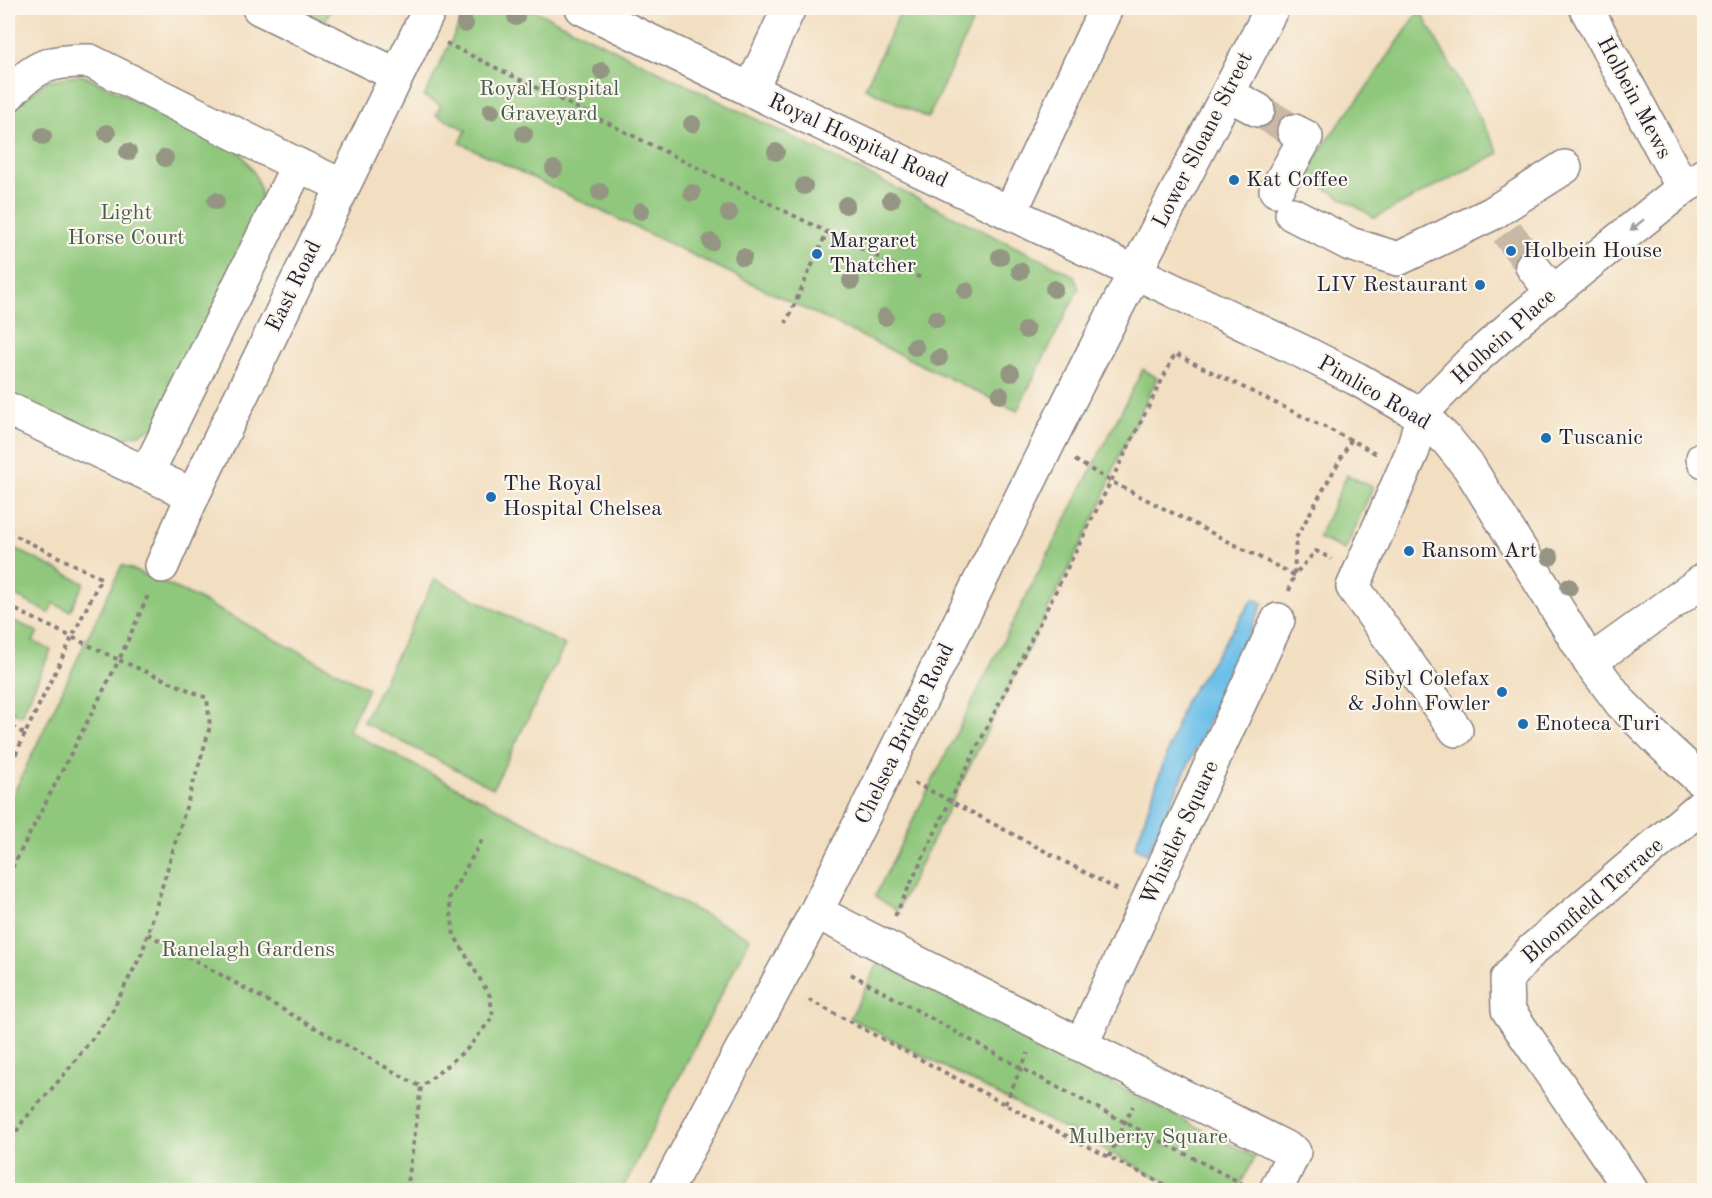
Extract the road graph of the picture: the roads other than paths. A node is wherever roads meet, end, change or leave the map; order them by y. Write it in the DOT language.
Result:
graph roads {
  1 [pos="259,8"];
  2 [pos="582,8"];
  3 [pos="789,8"];
  4 [pos="1106,8"];
  5 [pos="1272,8"];
  6 [pos="1586,8"];
  7 [pos="424,19"];
  8 [pos="397,75"];
  9 [pos="751,90"];
  10 [pos="1228,94"];
  11 [pos="8,95"];
  12 [pos="1258,110"];
  13 [pos="1294,131"];
  14 [pos="298,165"];
  15 [pos="1565,167"];
  16 [pos="1694,182"];
  17 [pos="343,186"];
  18 [pos="1010,213"];
  19 [pos="1532,266"];
  20 [pos="1135,273"];
  21 [pos="1552,293"];
  22 [pos="8,409"];
  23 [pos="1422,416"];
  24 [pos="147,473"];
  25 [pos="193,495"];
  26 [pos="162,566"];
  27 [pos="1704,580"];
  28 [pos="1278,620"];
  29 [pos="1590,662"];
  30 [pos="1456,730"];
  31 [pos="1704,783"];
  32 [pos="1704,804"];
  33 [pos="816,912"];
  34 [pos="1081,1045"];
  35 [pos="666,1191"];
  36 [pos="1276,1191"];
  37 [pos="1631,1191"];
  1 -- 8 [label="main road"];
  2 -- 9 [label="main road, Royal Hospital Road"];
  3 -- 9 [label="main road"];
  4 -- 18 [label="main road"];
  5 -- 10 [label="main road, Lower Sloane Street"];
  6 -- 16 [label="main road, Holbein Mews"];
  7 -- 8 [label="main road, East Road"];
  8 -- 17 [label="main road, East Road"];
  9 -- 18 [label="main road, Royal Hospital Road"];
  10 -- 12 [label="main road"];
  10 -- 20 [label="main road, Lower Sloane Street"];
  11 -- 14 [label="main road"];
  13 -- 15 [label="main road"];
  14 -- 17 [label="main road"];
  14 -- 24 [label="main road"];
  16 -- 21 [label="main road, Holbein Place, one-way"];
  17 -- 25 [label="main road, East Road"];
  18 -- 20 [label="main road, Royal Hospital Road"];
  19 -- 21 [label="main road"];
  20 -- 23 [label="main road, Pimlico Road"];
  20 -- 33 [label="main road, Chelsea Bridge Road"];
  21 -- 23 [label="main road, Holbein Place"];
  22 -- 24 [label="main road"];
  23 -- 29 [label="main road, Pimlico Road"];
  23 -- 30 [label="main road"];
  24 -- 25 [label="main road"];
  25 -- 26 [label="main road, East Road"];
  27 -- 29 [label="main road"];
  28 -- 34 [label="main road, Whistler Square"];
  29 -- 31 [label="main road, Pimlico Road"];
  32 -- 37 [label="main road, Bloomfield Terrace"];
  33 -- 34 [label="main road"];
  33 -- 35 [label="main road, Chelsea Bridge Road"];
  34 -- 36 [label="main road"];
}
